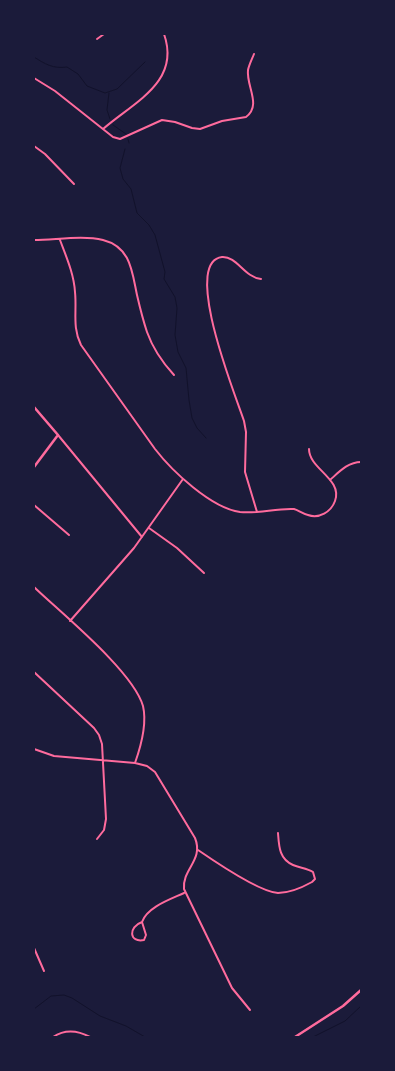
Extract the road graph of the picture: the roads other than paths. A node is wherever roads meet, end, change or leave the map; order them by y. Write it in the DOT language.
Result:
graph roads {
  1 [pos="104,34"];
  2 [pos="164,34"];
  3 [pos="97,38"];
  4 [pos="254,54"];
  5 [pos="34,78"];
  6 [pos="104,129"];
  7 [pos="34,146"];
  8 [pos="74,184"];
  9 [pos="34,240"];
  10 [pos="60,240"];
  11 [pos="261,279"];
  12 [pos="174,375"];
  13 [pos="34,407"];
  14 [pos="58,435"];
  15 [pos="310,449"];
  16 [pos="361,462"];
  17 [pos="34,467"];
  18 [pos="183,479"];
  19 [pos="330,480"];
  20 [pos="34,505"];
  21 [pos="257,512"];
  22 [pos="149,528"];
  23 [pos="68,535"];
  24 [pos="142,537"];
  25 [pos="204,573"];
  26 [pos="34,587"];
  27 [pos="70,621"];
  28 [pos="34,672"];
  29 [pos="34,749"];
  30 [pos="104,759"];
  31 [pos="135,763"];
  32 [pos="278,833"];
  33 [pos="97,839"];
  34 [pos="198,850"];
  35 [pos="185,893"];
  36 [pos="142,922"];
  37 [pos="34,948"];
  38 [pos="44,971"];
  39 [pos="361,990"];
  40 [pos="250,1010"];
  41 [pos="53,1037"];
  42 [pos="90,1037"];
  43 [pos="295,1037"];
  1 -- 3 [label="street"];
  2 -- 6 [label="street"];
  4 -- 6 [label="street"];
  5 -- 6 [label="street"];
  7 -- 8 [label="street"];
  9 -- 10 [label="street"];
  10 -- 12 [label="street"];
  10 -- 18 [label="street"];
  11 -- 21 [label="street"];
  13 -- 14 [label="street"];
  14 -- 17 [label="street"];
  14 -- 24 [label="street"];
  15 -- 19 [label="street"];
  16 -- 19 [label="street"];
  18 -- 21 [label="street"];
  18 -- 22 [label="street"];
  19 -- 21 [label="street"];
  20 -- 23 [label="street"];
  22 -- 24 [label="street"];
  22 -- 25 [label="street"];
  24 -- 27 [label="street"];
  26 -- 27 [label="street"];
  27 -- 31 [label="street"];
  28 -- 30 [label="street"];
  29 -- 30 [label="street"];
  30 -- 31 [label="street"];
  30 -- 33 [label="street"];
  31 -- 34 [label="street"];
  32 -- 34 [label="street"];
  34 -- 35 [label="street"];
  35 -- 36 [label="street"];
  35 -- 40 [label="street"];
  36 -- 36 [label="street"];
  37 -- 38 [label="street"];
  39 -- 43 [label="street"];
  41 -- 42 [label="street"];
}
